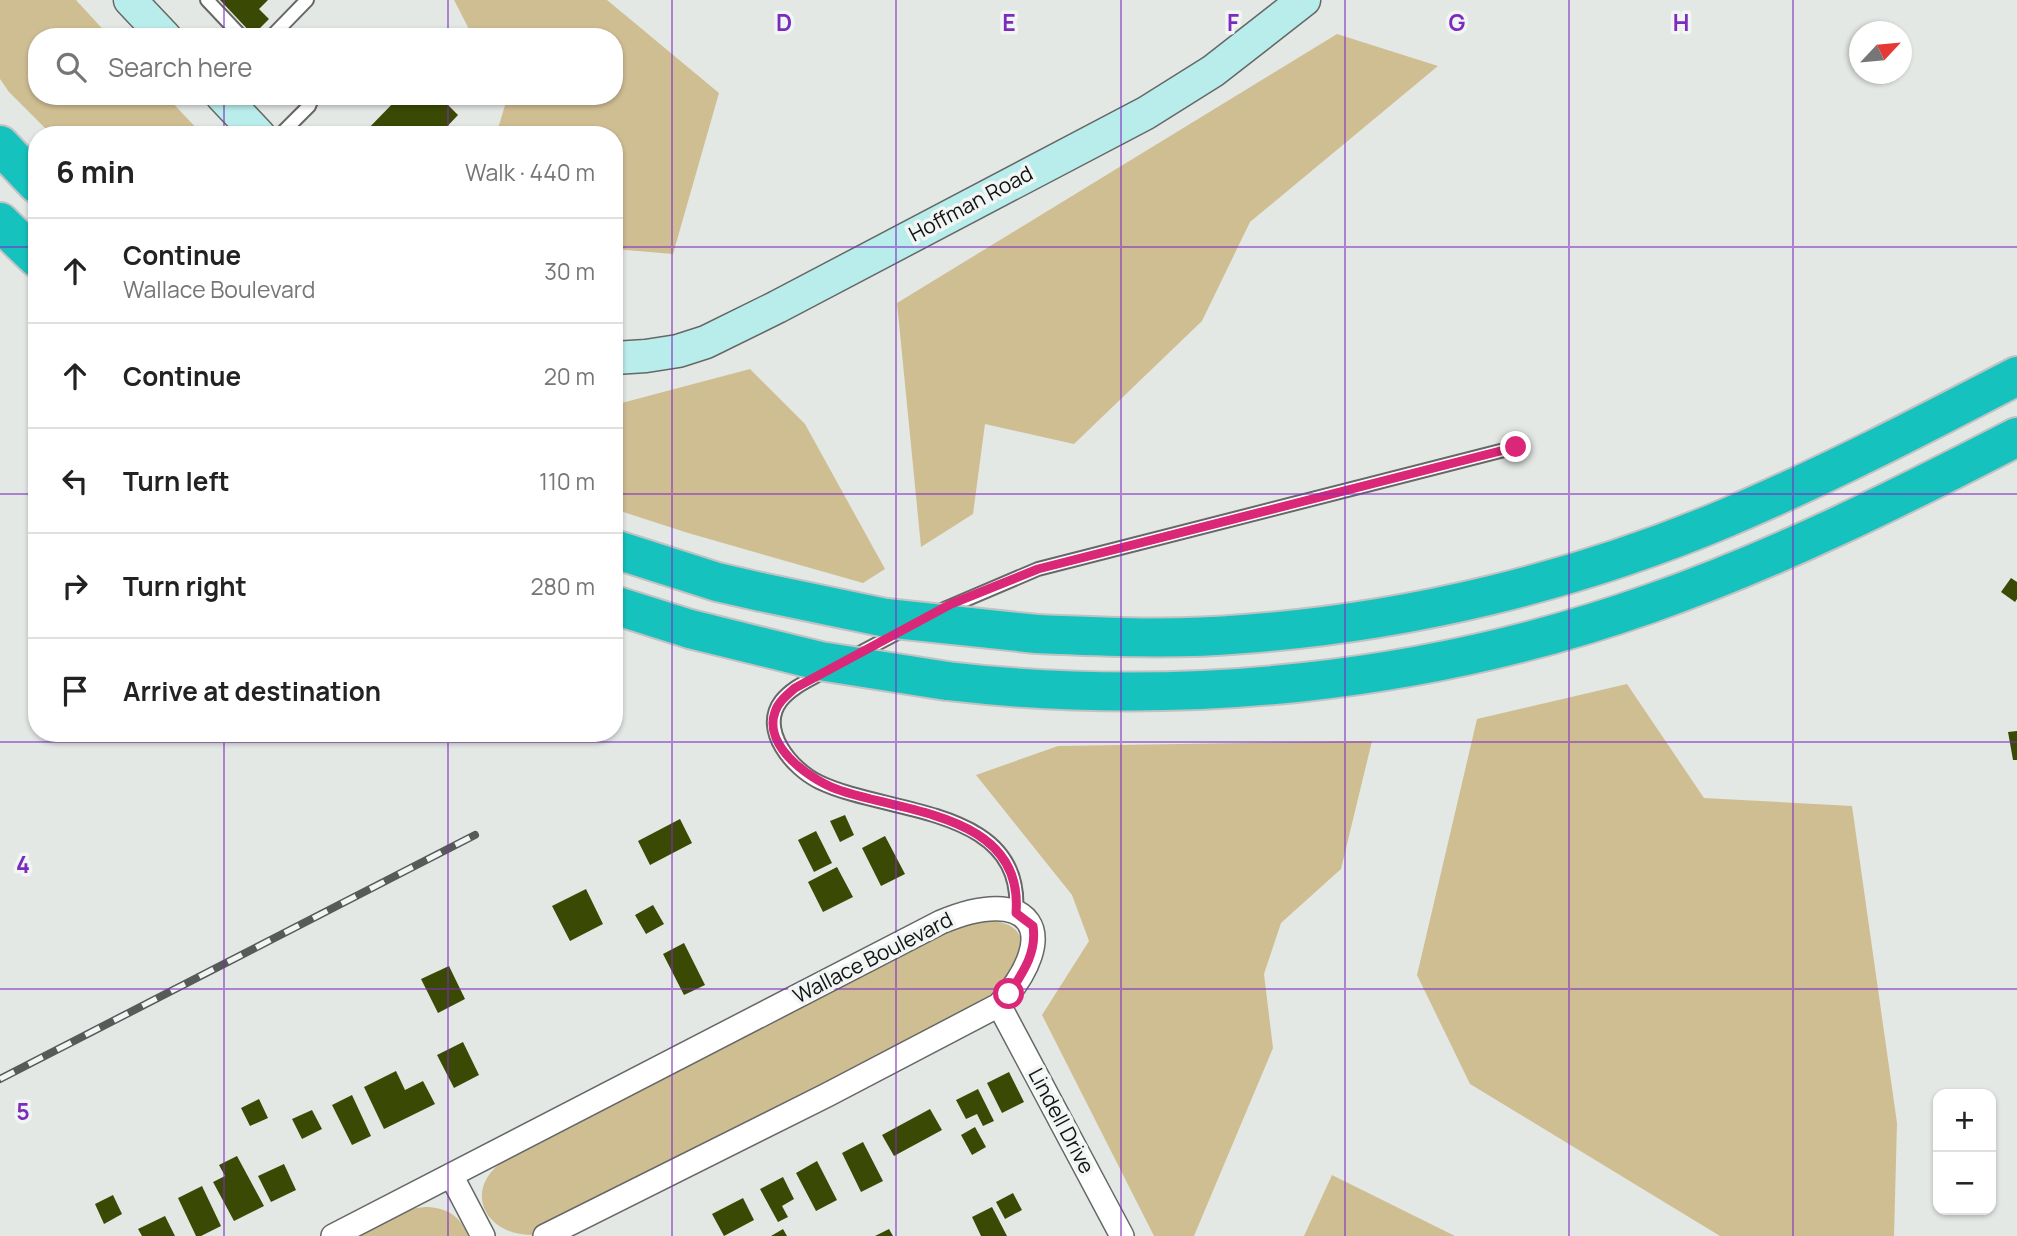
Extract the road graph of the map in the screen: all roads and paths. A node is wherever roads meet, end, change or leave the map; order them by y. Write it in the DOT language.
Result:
graph roads {
  1 [pos="130,0"];
  2 [pos="207,0"];
  3 [pos="307,0"];
  4 [pos="1304,0"];
  5 [pos="156,28"];
  6 [pos="233,28"];
  7 [pos="280,28"];
  8 [pos="231,105"];
  9 [pos="309,105"];
  10 [pos="250,126"];
  11 [pos="289,126"];
  12 [pos="0,145"];
  13 [pos="28,175"];
  14 [pos="0,222"];
  15 [pos="28,249"];
  16 [pos="623,357"];
  17 [pos="2017,376"];
  18 [pos="2017,437"];
  19 [pos="1516,447"];
  20 [pos="623,552"];
  21 [pos="623,608"];
  22 [pos="1016,913"];
  23 [pos="999,1005"];
  24 [pos="451,1175"];
  25 [pos="332,1236"];
  26 [pos="483,1236"];
  27 [pos="545,1236"];
  28 [pos="1122,1236"];
  1 -- 5 [label="street"];
  2 -- 6 [label="lane"];
  3 -- 7 [label="lane"];
  4 -- 16 [label="street, Hoffman Road"];
  8 -- 10 [label="street"];
  9 -- 11 [label="lane"];
  12 -- 13 [label="highway"];
  14 -- 15 [label="highway"];
  17 -- 20 [label="highway, bridge"];
  18 -- 21 [label="highway, bridge"];
  19 -- 22 [label="lane"];
  22 -- 23 [label="street"];
  22 -- 24 [label="street, Wallace Boulevard"];
  23 -- 27 [label="street"];
  23 -- 28 [label="street, Lindell Drive"];
  24 -- 25 [label="street, Wallace Boulevard"];
  24 -- 26 [label="street"];
}
